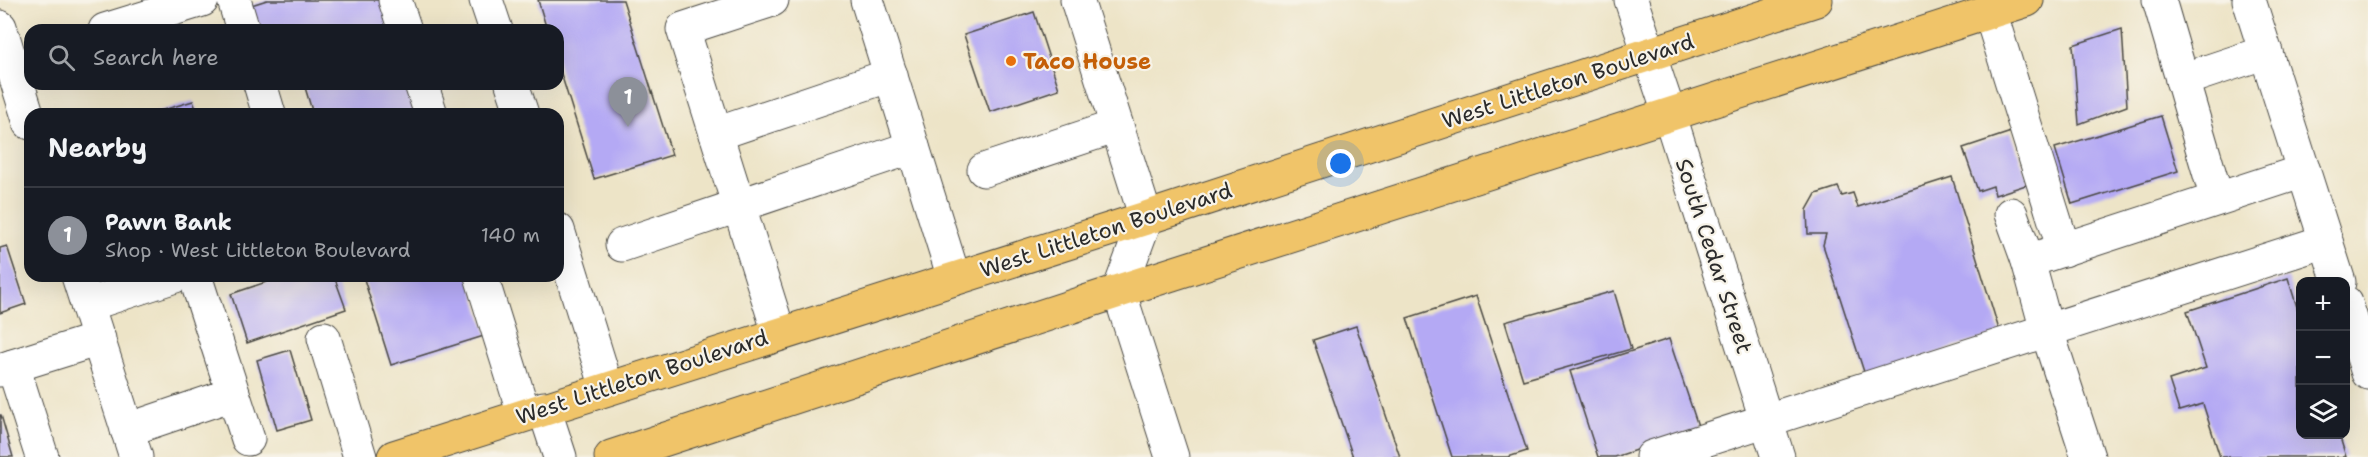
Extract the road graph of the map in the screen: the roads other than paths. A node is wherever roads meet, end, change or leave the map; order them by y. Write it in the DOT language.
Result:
graph roads {
  1 [pos="202,0"];
  2 [pos="234,0"];
  3 [pos="395,0"];
  4 [pos="486,0"];
  5 [pos="771,0"];
  6 [pos="867,0"];
  7 [pos="1077,0"];
  8 [pos="1630,0"];
  9 [pos="1816,0"];
  10 [pos="2027,0"];
  11 [pos="2159,0"];
  12 [pos="2249,0"];
  13 [pos="1990,12"];
  14 [pos="124,24"];
  15 [pos="241,24"];
  16 [pos="403,24"];
  17 [pos="494,24"];
  18 [pos="0,27"];
  19 [pos="2266,52"];
  20 [pos="1650,54"];
  21 [pos="13,58"];
  22 [pos="891,75"];
  23 [pos="2182,80"];
  24 [pos="262,90"];
  25 [pos="424,90"];
  26 [pos="514,90"];
  27 [pos="26,108"];
  28 [pos="267,108"];
  29 [pos="429,108"];
  30 [pos="520,108"];
  31 [pos="1669,113"];
  32 [pos="1117,126"];
  33 [pos="716,134"];
  34 [pos="913,147"];
  35 [pos="984,170"];
  36 [pos="2304,171"];
  37 [pos="2217,199"];
  38 [pos="738,205"];
  39 [pos="2011,214"];
  40 [pos="1146,218"];
  41 [pos="2326,242"];
  42 [pos="622,245"];
  43 [pos="564,249"];
  44 [pos="2064,250"];
  45 [pos="2028,261"];
  46 [pos="2337,277"];
  47 [pos="954,278"];
  48 [pos="136,282"];
  49 [pos="197,282"];
  50 [pos="483,282"];
  51 [pos="83,290"];
  52 [pos="1119,291"];
  53 [pos="2350,316"];
  54 [pos="2047,331"];
  55 [pos="779,333"];
  56 [pos="324,338"];
  57 [pos="99,339"];
  58 [pos="7,368"];
  59 [pos="2368,373"];
  60 [pos="607,388"];
  61 [pos="233,394"];
  62 [pos="534,411"];
  63 [pos="1766,421"];
  64 [pos="248,439"];
  65 [pos="131,444"];
  66 [pos="42,457"];
  67 [pos="360,457"];
  68 [pos="394,457"];
  69 [pos="560,457"];
  70 [pos="611,457"];
  71 [pos="1172,457"];
  72 [pos="1652,457"];
  73 [pos="1778,457"];
  74 [pos="2088,457"];
  1 -- 14 [label="street"];
  2 -- 15 [label="street"];
  3 -- 16 [label="street"];
  4 -- 17 [label="street"];
  5 -- 33 [label="street"];
  6 -- 22 [label="street"];
  7 -- 32 [label="street"];
  8 -- 20 [label="street, South Cedar Street"];
  9 -- 20 [label="main road, West Littleton Boulevard"];
  10 -- 13 [label="main road"];
  11 -- 23 [label="street"];
  12 -- 19 [label="street"];
  13 -- 31 [label="main road"];
  13 -- 44 [label="street"];
  18 -- 21 [label="street"];
  19 -- 23 [label="street"];
  19 -- 36 [label="street"];
  20 -- 31 [label="street, South Cedar Street"];
  20 -- 40 [label="main road, West Littleton Boulevard"];
  21 -- 27 [label="street"];
  22 -- 33 [label="street"];
  22 -- 34 [label="street"];
  23 -- 37 [label="street"];
  24 -- 28 [label="street"];
  25 -- 29 [label="street"];
  26 -- 30 [label="street"];
  31 -- 52 [label="main road"];
  31 -- 63 [label="street, South Cedar Street"];
  32 -- 35 [label="street"];
  32 -- 40 [label="street"];
  33 -- 38 [label="street"];
  34 -- 38 [label="street"];
  34 -- 47 [label="street"];
  36 -- 37 [label="street"];
  36 -- 41 [label="street"];
  37 -- 44 [label="street"];
  38 -- 42 [label="street"];
  38 -- 55 [label="street"];
  39 -- 45 [label="street"];
  40 -- 47 [label="main road, West Littleton Boulevard"];
  40 -- 52 [label="street"];
  41 -- 46 [label="street"];
  41 -- 54 [label="street"];
  43 -- 60 [label="street"];
  44 -- 45 [label="street"];
  45 -- 54 [label="street"];
  47 -- 55 [label="main road, West Littleton Boulevard"];
  48 -- 51 [label="street"];
  49 -- 61 [label="street"];
  50 -- 62 [label="street"];
  51 -- 57 [label="street"];
  52 -- 70 [label="main road"];
  52 -- 71 [label="street"];
  53 -- 59 [label="street"];
  54 -- 63 [label="street"];
  54 -- 74 [label="street"];
  55 -- 60 [label="main road, West Littleton Boulevard"];
  56 -- 67 [label="street"];
  57 -- 58 [label="street"];
  57 -- 65 [label="street"];
  58 -- 66 [label="street"];
  60 -- 62 [label="main road, West Littleton Boulevard"];
  61 -- 64 [label="street"];
  61 -- 65 [label="street"];
  62 -- 68 [label="main road, West Littleton Boulevard"];
  62 -- 69 [label="street"];
  63 -- 72 [label="street"];
  63 -- 73 [label="street, South Cedar Street"];
}
